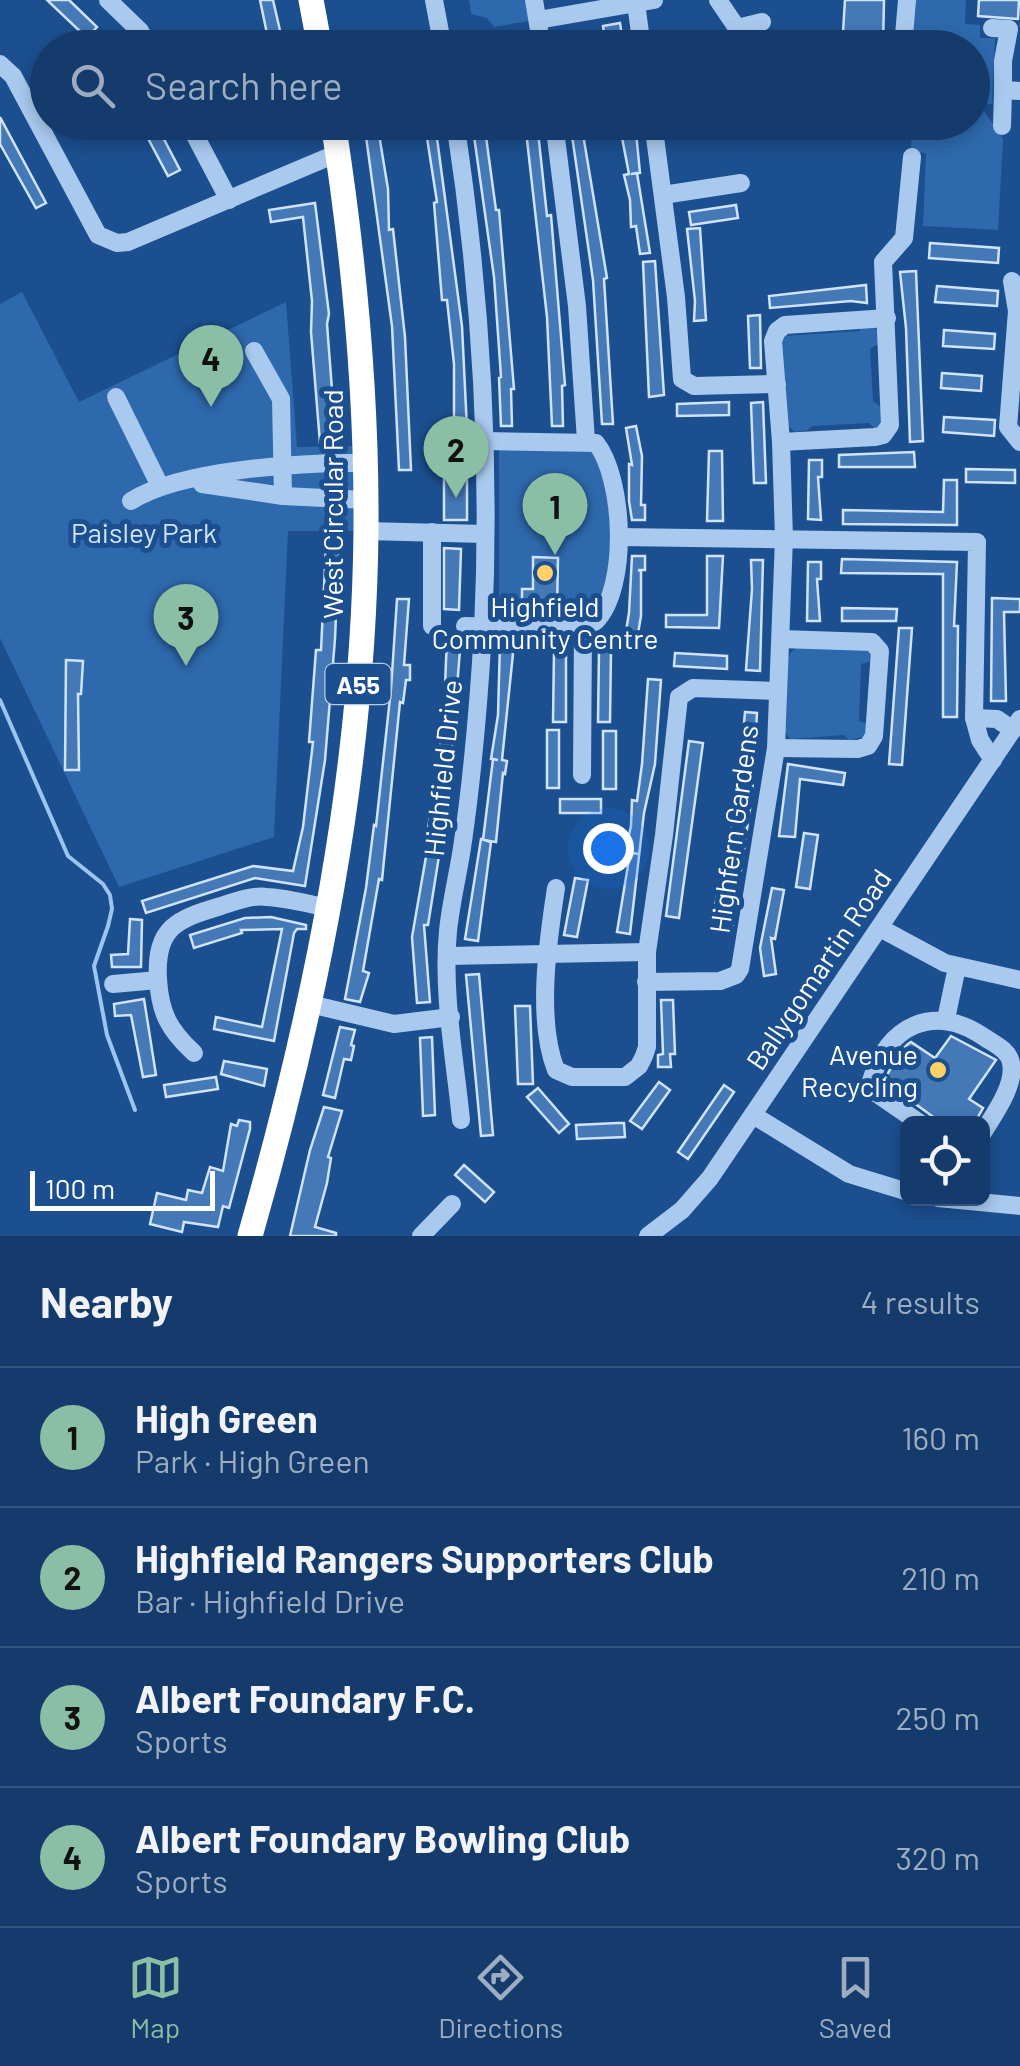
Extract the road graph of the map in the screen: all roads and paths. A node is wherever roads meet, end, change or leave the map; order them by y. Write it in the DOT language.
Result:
graph roads {
  1 [pos="108,0"];
  2 [pos="311,0"];
  3 [pos="434,0"];
  4 [pos="534,0"];
  5 [pos="718,0"];
  6 [pos="908,0"];
  7 [pos="646,1"];
  8 [pos="538,20"];
  9 [pos="762,22"];
  10 [pos="1007,26"];
  11 [pos="139,30"];
  12 [pos="317,30"];
  13 [pos="439,30"];
  14 [pos="539,30"];
  15 [pos="644,30"];
  16 [pos="905,30"];
  17 [pos="0,64"];
  18 [pos="1012,91"];
  19 [pos="30,108"];
  20 [pos="1002,126"];
  21 [pos="47,140"];
  22 [pos="197,140"];
  23 [pos="336,140"];
  24 [pos="457,140"];
  25 [pos="556,140"];
  26 [pos="655,140"];
  27 [pos="338,153"];
  28 [pos="912,158"];
  29 [pos="734,180"];
  30 [pos="663,195"];
  31 [pos="229,200"];
  32 [pos="1012,281"];
  33 [pos="1018,312"];
  34 [pos="887,318"];
  35 [pos="254,351"];
  36 [pos="776,384"];
  37 [pos="116,397"];
  38 [pos="485,441"];
  39 [pos="586,441"];
  40 [pos="782,442"];
  41 [pos="1020,442"];
  42 [pos="365,463"];
  43 [pos="282,465"];
  44 [pos="182,481"];
  45 [pos="160,486"];
  46 [pos="283,496"];
  47 [pos="130,500"];
  48 [pos="366,500"];
  49 [pos="366,531"];
  50 [pos="432,532"];
  51 [pos="484,534"];
  52 [pos="619,537"];
  53 [pos="784,538"];
  54 [pos="432,626"];
  55 [pos="474,626"];
  56 [pos="582,628"];
  57 [pos="780,639"];
  58 [pos="778,691"];
  59 [pos="974,718"];
  60 [pos="1016,724"];
  61 [pos="776,748"];
  62 [pos="993,760"];
  63 [pos="582,775"];
  64 [pos="556,888"];
  65 [pos="329,908"];
  66 [pos="880,928"];
  67 [pos="647,952"];
  68 [pos="448,956"];
  69 [pos="545,956"];
  70 [pos="958,967"];
  71 [pos="158,980"];
  72 [pos="1020,980"];
  73 [pos="646,982"];
  74 [pos="113,984"];
  75 [pos="310,1004"];
  76 [pos="451,1017"];
  77 [pos="946,1019"];
  78 [pos="194,1053"];
  79 [pos="753,1115"];
  80 [pos="909,1116"];
  81 [pos="990,1119"];
  82 [pos="460,1120"];
  83 [pos="900,1190"];
  84 [pos="990,1203"];
  85 [pos="452,1204"];
  86 [pos="1020,1206"];
  87 [pos="250,1236"];
  88 [pos="421,1236"];
  89 [pos="648,1236"];
  1 -- 11 [label="street"];
  2 -- 12 [label="highway"];
  3 -- 13 [label="street"];
  4 -- 8 [label="street"];
  5 -- 9 [label="street"];
  6 -- 16 [label="street"];
  7 -- 8 [label="street"];
  7 -- 15 [label="street"];
  8 -- 14 [label="street"];
  10 -- 18 [label="street"];
  17 -- 19 [label="street"];
  18 -- 20 [label="street"];
  21 -- 31 [label="street"];
  22 -- 31 [label="street"];
  23 -- 27 [label="highway, West Circular Road / A55"];
  24 -- 38 [label="street, Highfield Drive"];
  25 -- 39 [label="street"];
  26 -- 30 [label="street"];
  27 -- 31 [label="street"];
  27 -- 42 [label="highway, West Circular Road / A55"];
  28 -- 34 [label="street"];
  29 -- 30 [label="street"];
  30 -- 36 [label="street"];
  32 -- 33 [label="street"];
  33 -- 41 [label="street"];
  34 -- 36 [label="street, Highfern Gardens"];
  34 -- 40 [label="street"];
  35 -- 43 [label="street"];
  36 -- 40 [label="street, Highfern Gardens"];
  37 -- 45 [label="street"];
  38 -- 39 [label="street"];
  38 -- 51 [label="street, Highfield Drive"];
  39 -- 52 [label="street"];
  40 -- 53 [label="street, Highfern Gardens"];
  42 -- 43 [label="street"];
  42 -- 48 [label="highway, West Circular Road / A55"];
  43 -- 44 [label="street"];
  43 -- 46 [label="street"];
  44 -- 45 [label="street"];
  44 -- 46 [label="street"];
  45 -- 47 [label="street"];
  46 -- 48 [label="street"];
  48 -- 49 [label="highway, West Circular Road / A55"];
  49 -- 50 [label="street"];
  49 -- 65 [label="highway, West Circular Road / A55"];
  50 -- 51 [label="street"];
  50 -- 54 [label="street"];
  51 -- 55 [label="street, Highfield Drive"];
  52 -- 53 [label="street"];
  52 -- 56 [label="street"];
  53 -- 57 [label="street, Highfern Gardens"];
  53 -- 59 [label="street"];
  55 -- 56 [label="street"];
  55 -- 68 [label="street, Highfield Drive"];
  56 -- 63 [label="street"];
  57 -- 58 [label="street, Highfern Gardens"];
  57 -- 61 [label="street"];
  58 -- 61 [label="street, Highfern Gardens"];
  58 -- 67 [label="street"];
  59 -- 60 [label="street"];
  59 -- 62 [label="street"];
  60 -- 62 [label="street, Ballygomartin Road"];
  61 -- 73 [label="street, Highfern Gardens"];
  62 -- 66 [label="street, Ballygomartin Road"];
  64 -- 69 [label="street"];
  65 -- 71 [label="street"];
  65 -- 75 [label="highway, West Circular Road / A55"];
  66 -- 70 [label="street"];
  66 -- 79 [label="street, Ballygomartin Road"];
  67 -- 69 [label="street"];
  67 -- 73 [label="street"];
  68 -- 69 [label="street"];
  68 -- 76 [label="street, Highfield Drive"];
  69 -- 73 [label="street"];
  70 -- 72 [label="street"];
  70 -- 77 [label="street"];
  71 -- 74 [label="street"];
  71 -- 78 [label="street"];
  75 -- 76 [label="street"];
  75 -- 87 [label="highway, West Circular Road / A55"];
  76 -- 82 [label="street, Highfield Drive"];
  77 -- 80 [label="street"];
  77 -- 81 [label="street"];
  79 -- 83 [label="street"];
  79 -- 89 [label="street, Ballygomartin Road"];
  84 -- 86 [label="street"];
  85 -- 88 [label="street"];
}
